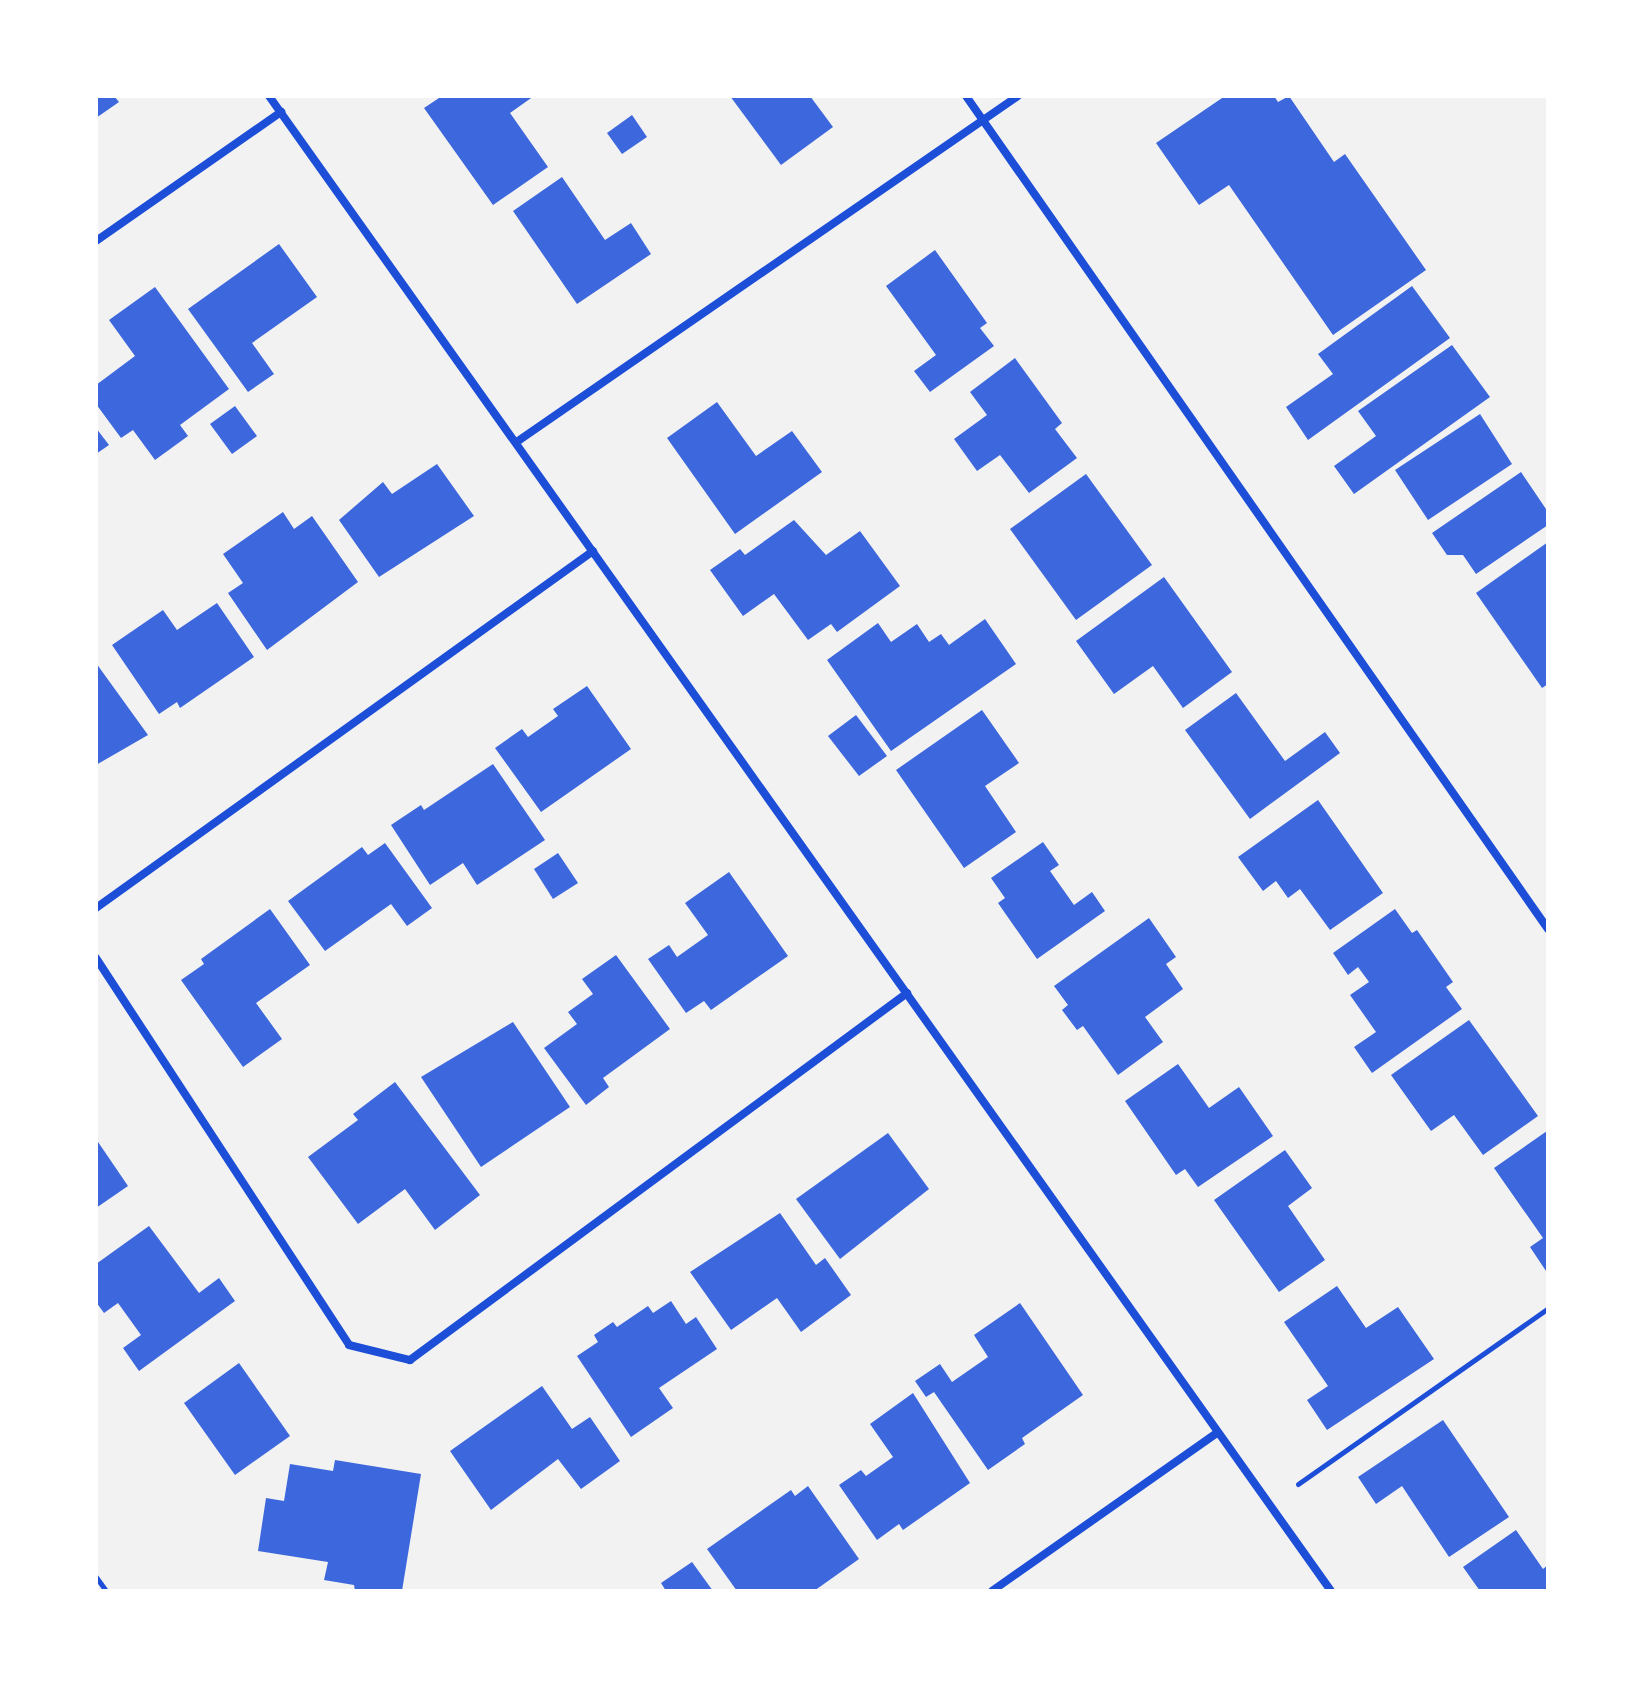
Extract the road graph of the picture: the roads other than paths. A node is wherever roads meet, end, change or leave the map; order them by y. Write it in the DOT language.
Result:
graph roads {
  1 [pos="269,96"];
  2 [pos="966,96"];
  3 [pos="1018,96"];
  4 [pos="281,112"];
  5 [pos="983,120"];
  6 [pos="96,241"];
  7 [pos="518,441"];
  8 [pos="593,551"];
  9 [pos="96,908"];
  10 [pos="1548,929"];
  11 [pos="96,958"];
  12 [pos="907,993"];
  13 [pos="1217,1433"];
  14 [pos="992,1591"];
  15 [pos="1331,1591"];
  1 -- 4 [label="street"];
  2 -- 5 [label="street"];
  3 -- 5 [label="street"];
  4 -- 6 [label="street"];
  4 -- 7 [label="street"];
  5 -- 7 [label="street"];
  5 -- 10 [label="street"];
  7 -- 8 [label="street"];
  8 -- 9 [label="street"];
  8 -- 12 [label="street"];
  11 -- 12 [label="street"];
  12 -- 13 [label="street"];
  13 -- 14 [label="street"];
  13 -- 15 [label="street"];
}
